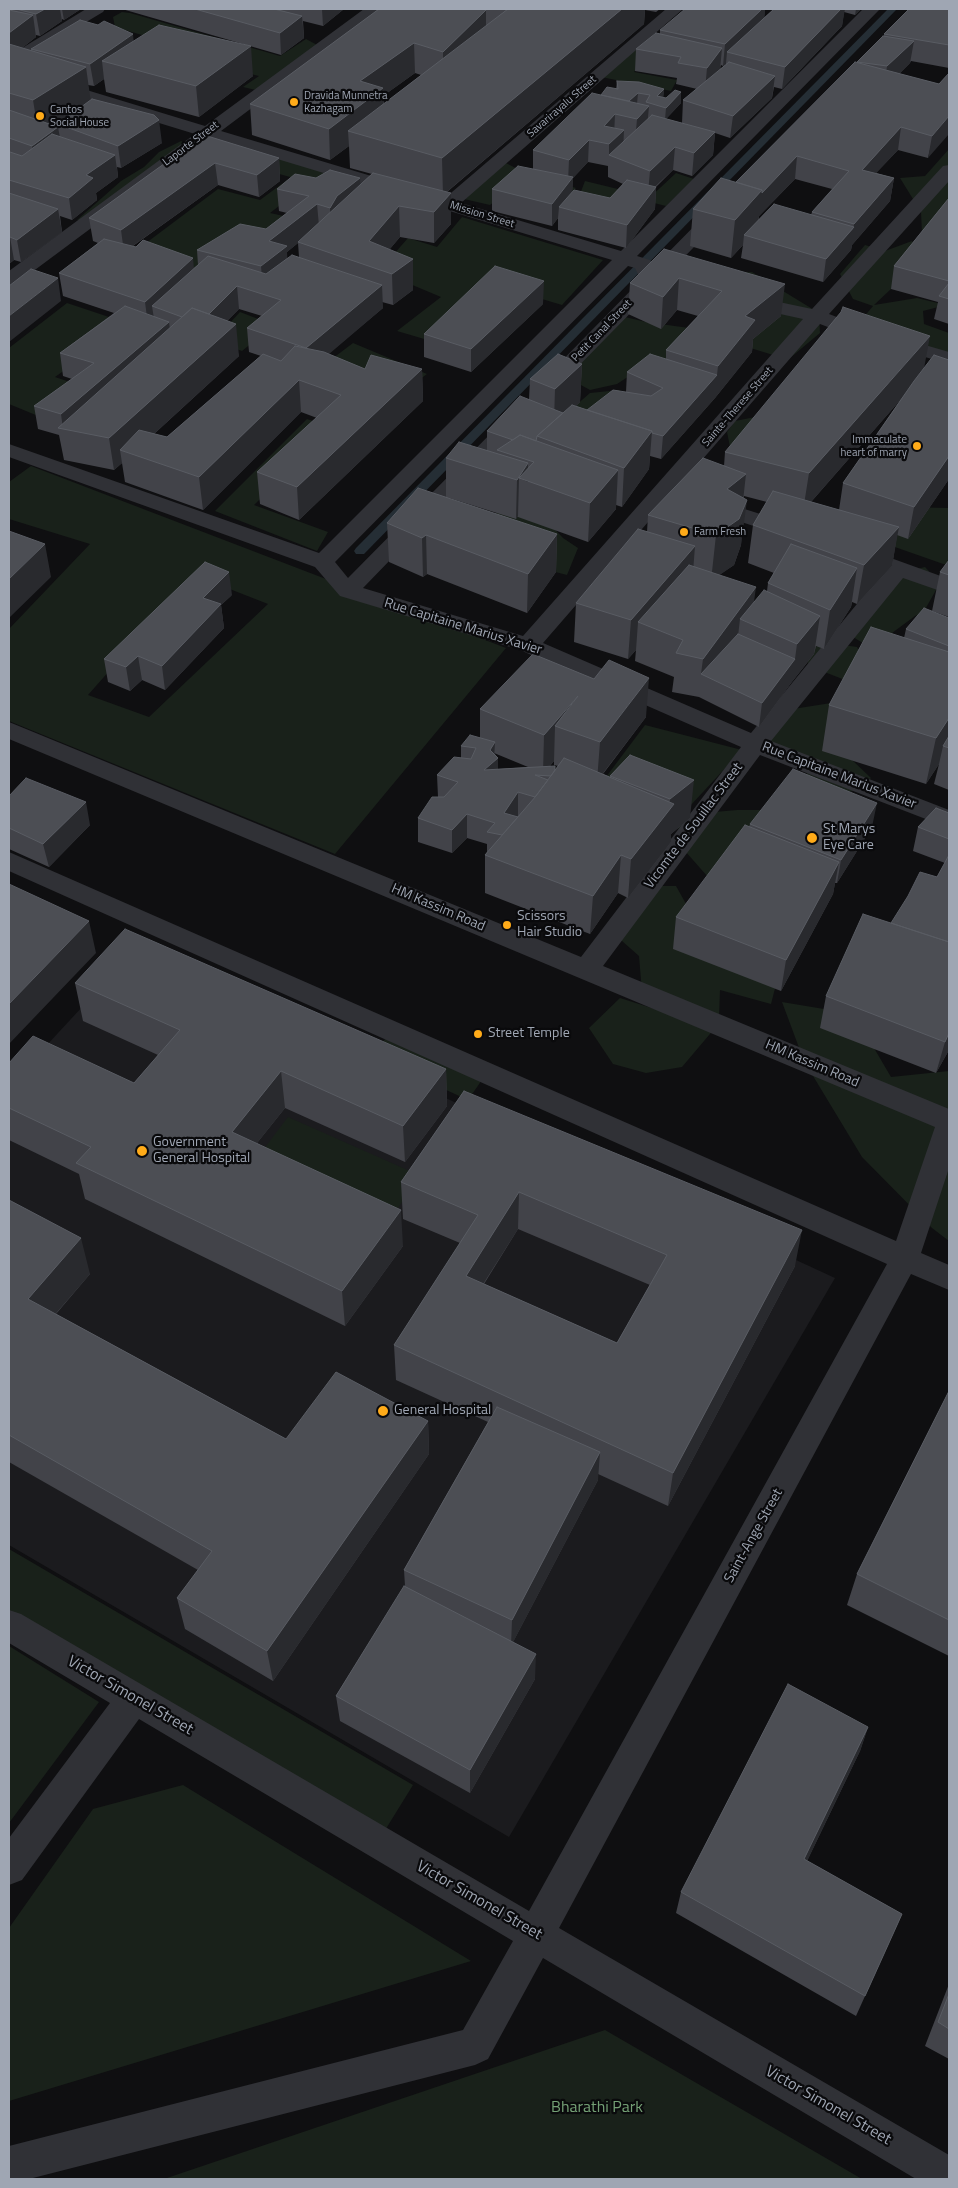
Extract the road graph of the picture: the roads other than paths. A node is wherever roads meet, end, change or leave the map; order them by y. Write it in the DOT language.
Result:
graph roads {
  1 [pos="97,9"];
  2 [pos="374,9"];
  3 [pos="675,9"];
  4 [pos="872,9"];
  5 [pos="9,63"];
  6 [pos="9,72"];
  7 [pos="207,132"];
  8 [pos="949,170"];
  9 [pos="733,197"];
  10 [pos="448,205"];
  11 [pos="623,258"];
  12 [pos="9,280"];
  13 [pos="651,280"];
  14 [pos="688,288"];
  15 [pos="725,296"];
  16 [pos="818,316"];
  17 [pos="949,358"];
  18 [pos="538,396"];
  19 [pos="525,410"];
  20 [pos="9,450"];
  21 [pos="682,495"];
  22 [pos="807,537"];
  23 [pos="864,556"];
  24 [pos="324,562"];
  25 [pos="899,568"];
  26 [pos="949,586"];
  27 [pos="348,591"];
  28 [pos="528,645"];
  29 [pos="9,730"];
  30 [pos="755,744"];
  31 [pos="949,819"];
  32 [pos="9,861"];
  33 [pos="587,969"];
  34 [pos="949,1122"];
  35 [pos="949,1127"];
  36 [pos="905,1258"];
  37 [pos="949,1278"];
  38 [pos="9,1625"];
  39 [pos="134,1698"];
  40 [pos="9,1867"];
  41 [pos="537,1935"];
  42 [pos="9,2165"];
  43 [pos="949,2176"];
  1 -- 5 [label="street"];
  2 -- 7 [label="street, Laporte Street"];
  3 -- 10 [label="street, Savarirayalu Street"];
  4 -- 11 [label="street"];
  6 -- 7 [label="street, Mission Street"];
  7 -- 10 [label="street, Mission Street"];
  7 -- 12 [label="street, Laporte Street"];
  8 -- 16 [label="street, Sainte-Therese Street"];
  9 -- 13 [label="street, Petit Canal Street"];
  10 -- 11 [label="street, Mission Street"];
  11 -- 13 [label="street, Mission Street"];
  11 -- 24 [label="street"];
  13 -- 14 [label="street"];
  13 -- 18 [label="street, Petit Canal Street"];
  15 -- 16 [label="street"];
  16 -- 17 [label="street"];
  16 -- 21 [label="street, Sainte-Therese Street"];
  19 -- 27 [label="street"];
  20 -- 24 [label="street"];
  21 -- 22 [label="street"];
  21 -- 28 [label="street, Sainte-Therese Street"];
  23 -- 25 [label="street"];
  24 -- 27 [label="street"];
  25 -- 26 [label="street"];
  25 -- 30 [label="street, Vicomte de Souillac Street"];
  27 -- 28 [label="street, Rue Capitaine Marius Xavier"];
  28 -- 30 [label="street, Rue Capitaine Marius Xavier"];
  29 -- 33 [label="street, HM Kassim Road"];
  30 -- 31 [label="street, Rue Capitaine Marius Xavier"];
  30 -- 33 [label="street, Vicomte de Souillac Street"];
  32 -- 36 [label="street"];
  33 -- 34 [label="street, HM Kassim Road"];
  35 -- 36 [label="street, Saint-Ange Street"];
  36 -- 37 [label="street"];
  36 -- 41 [label="street, Saint-Ange Street"];
  38 -- 39 [label="street, Victor Simonel Street"];
  39 -- 40 [label="street"];
  39 -- 41 [label="street, Victor Simonel Street"];
  41 -- 42 [label="street, Saint-Ange Street"];
  41 -- 43 [label="street, Victor Simonel Street"];
}
